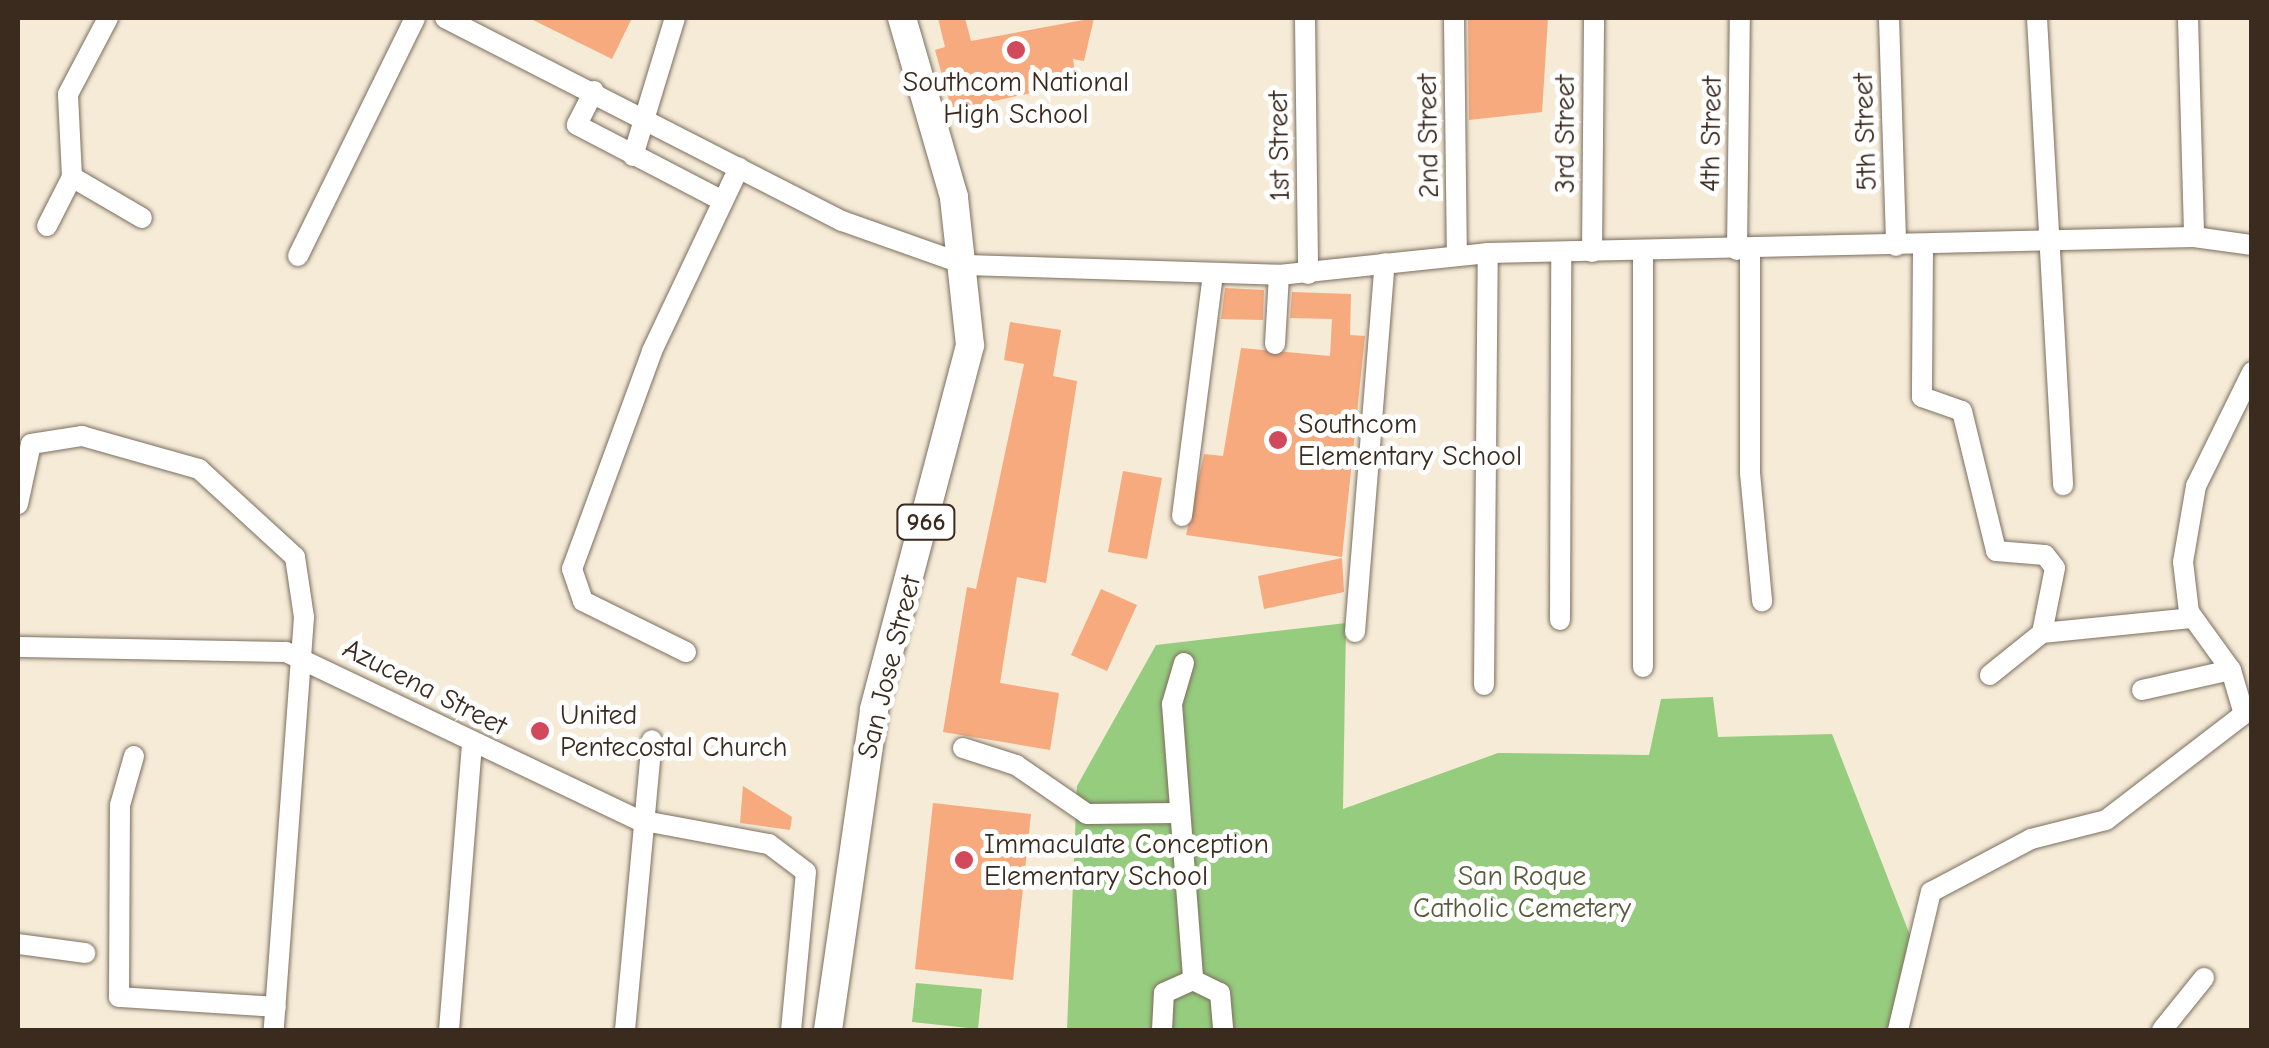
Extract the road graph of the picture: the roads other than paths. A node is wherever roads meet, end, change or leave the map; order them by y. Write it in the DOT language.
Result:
graph roads {
  1 [pos="108,18"];
  2 [pos="416,18"];
  3 [pos="446,18"];
  4 [pos="675,18"];
  5 [pos="902,18"];
  6 [pos="1306,18"];
  7 [pos="1454,18"];
  8 [pos="1594,18"];
  9 [pos="1740,18"];
  10 [pos="1889,18"];
  11 [pos="2038,18"];
  12 [pos="2188,18"];
  13 [pos="594,91"];
  14 [pos="647,118"];
  15 [pos="634,156"];
  16 [pos="739,168"];
  17 [pos="72,178"];
  18 [pos="721,200"];
  19 [pos="142,218"];
  20 [pos="47,226"];
  21 [pos="2194,237"];
  22 [pos="2050,240"];
  23 [pos="2252,245"];
  24 [pos="1896,246"];
  25 [pos="1923,246"];
  26 [pos="1743,250"];
  27 [pos="1592,252"];
  28 [pos="1643,252"];
  29 [pos="1488,253"];
  30 [pos="1561,253"];
  31 [pos="1457,254"];
  32 [pos="298,256"];
  33 [pos="1385,263"];
  34 [pos="966,265"];
  35 [pos="1213,274"];
  36 [pos="1308,274"];
  37 [pos="1279,276"];
  38 [pos="1275,344"];
  39 [pos="2252,372"];
  40 [pos="2063,485"];
  41 [pos="18,504"];
  42 [pos="1182,516"];
  43 [pos="1762,601"];
  44 [pos="2193,618"];
  45 [pos="1560,620"];
  46 [pos="1355,632"];
  47 [pos="2042,633"];
  48 [pos="18,647"];
  49 [pos="686,652"];
  50 [pos="298,656"];
  51 [pos="1184,663"];
  52 [pos="1643,667"];
  53 [pos="2231,670"];
  54 [pos="1990,675"];
  55 [pos="1484,685"];
  56 [pos="2142,690"];
  57 [pos="2247,710"];
  58 [pos="652,740"];
  59 [pos="472,742"];
  60 [pos="963,748"];
  61 [pos="134,756"];
  62 [pos="1178,813"];
  63 [pos="639,820"];
  64 [pos="18,944"];
  65 [pos="85,952"];
  66 [pos="2204,978"];
  67 [pos="1192,980"];
  68 [pos="276,1007"];
  69 [pos="274,1030"];
  70 [pos="449,1030"];
  71 [pos="624,1030"];
  72 [pos="790,1030"];
  73 [pos="828,1030"];
  74 [pos="1162,1030"];
  75 [pos="1223,1030"];
  76 [pos="1898,1030"];
  77 [pos="2162,1030"];
  1 -- 17 [label="street"];
  2 -- 32 [label="street"];
  3 -- 13 [label="street"];
  4 -- 14 [label="street"];
  5 -- 34 [label="main road, San Jose Street / 966"];
  6 -- 36 [label="street, 1st Street"];
  7 -- 31 [label="street, 2nd Street"];
  8 -- 27 [label="street, 3rd Street"];
  9 -- 26 [label="street, 4th Street"];
  10 -- 24 [label="street, 5th Street"];
  11 -- 22 [label="street"];
  12 -- 21 [label="street"];
  13 -- 14 [label="street"];
  13 -- 15 [label="street"];
  14 -- 15 [label="street"];
  14 -- 16 [label="street"];
  15 -- 18 [label="street"];
  16 -- 18 [label="street"];
  16 -- 34 [label="street"];
  17 -- 19 [label="street"];
  17 -- 20 [label="street"];
  18 -- 49 [label="street"];
  21 -- 22 [label="street"];
  21 -- 23 [label="street"];
  22 -- 25 [label="street"];
  22 -- 40 [label="street"];
  24 -- 25 [label="street"];
  24 -- 26 [label="street"];
  25 -- 47 [label="street"];
  26 -- 28 [label="street"];
  26 -- 43 [label="street, 4th Street"];
  27 -- 28 [label="street"];
  27 -- 30 [label="street"];
  28 -- 52 [label="street"];
  29 -- 30 [label="street"];
  29 -- 31 [label="street"];
  29 -- 55 [label="street"];
  30 -- 45 [label="street"];
  31 -- 33 [label="street"];
  33 -- 36 [label="street"];
  33 -- 46 [label="street"];
  34 -- 35 [label="street"];
  34 -- 73 [label="main road, San Jose Street / 966"];
  35 -- 37 [label="street"];
  35 -- 42 [label="street"];
  36 -- 37 [label="street"];
  37 -- 38 [label="street"];
  39 -- 44 [label="street"];
  41 -- 50 [label="street"];
  44 -- 47 [label="street"];
  44 -- 53 [label="street"];
  47 -- 54 [label="street"];
  48 -- 50 [label="street, Azucena Street"];
  50 -- 59 [label="street, Azucena Street"];
  50 -- 68 [label="street"];
  51 -- 62 [label="street"];
  53 -- 56 [label="street"];
  53 -- 57 [label="street"];
  57 -- 76 [label="street"];
  58 -- 63 [label="street"];
  59 -- 63 [label="street, Azucena Street"];
  59 -- 70 [label="street"];
  60 -- 62 [label="street"];
  61 -- 68 [label="street"];
  62 -- 67 [label="street"];
  63 -- 71 [label="street"];
  63 -- 72 [label="street, Azucena Street"];
  64 -- 65 [label="street"];
  66 -- 77 [label="street"];
  67 -- 74 [label="street"];
  67 -- 75 [label="street"];
  68 -- 69 [label="street"];
}
